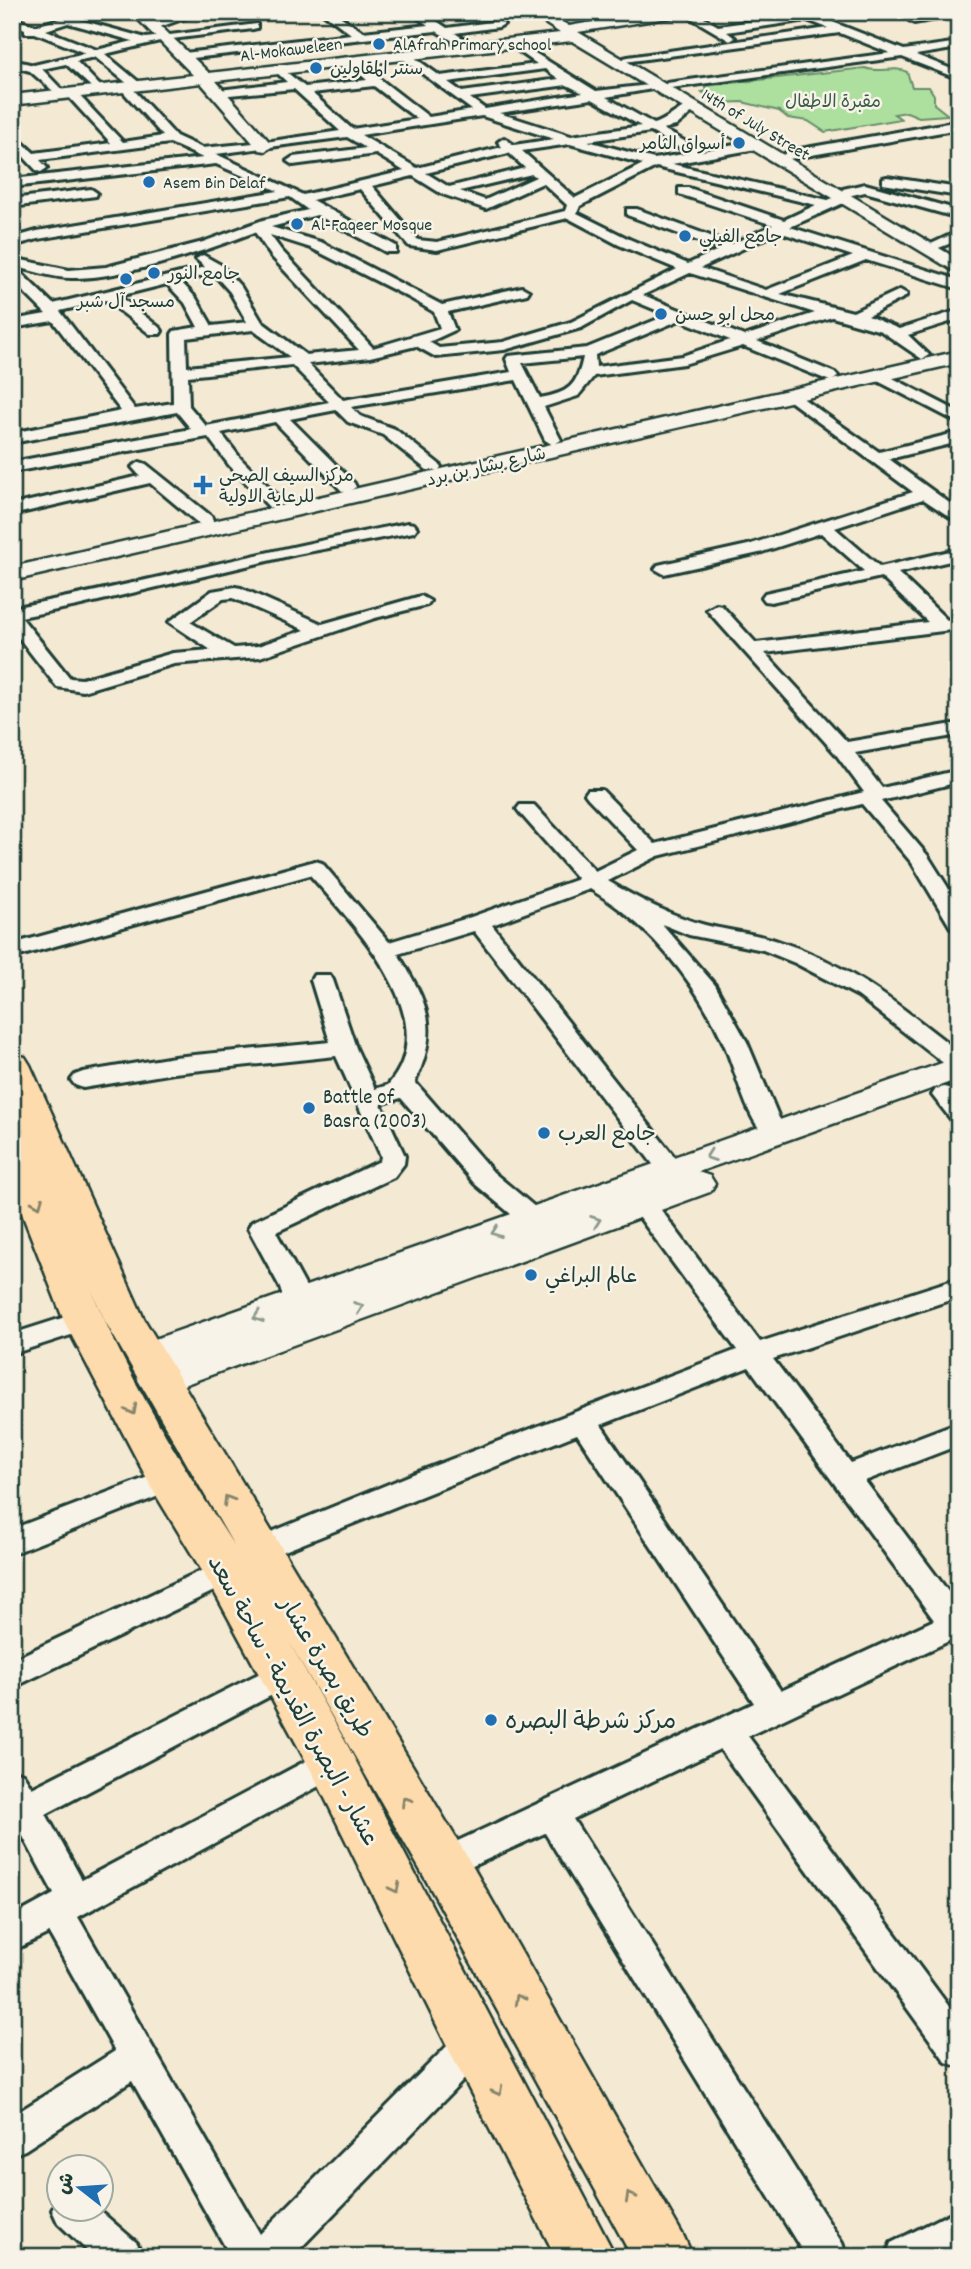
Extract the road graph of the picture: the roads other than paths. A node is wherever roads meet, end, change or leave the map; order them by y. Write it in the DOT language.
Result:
graph roads {
  1 [pos="95,12"];
  2 [pos="138,12"];
  3 [pos="197,12"];
  4 [pos="237,12"];
  5 [pos="327,12"];
  6 [pos="415,12"];
  7 [pos="535,12"];
  8 [pos="550,12"];
  9 [pos="639,12"];
  10 [pos="680,12"];
  11 [pos="686,12"];
  12 [pos="959,12"];
  13 [pos="801,14"];
  14 [pos="12,19"];
  15 [pos="68,19"];
  16 [pos="617,19"];
  17 [pos="914,20"];
  18 [pos="499,24"];
  19 [pos="253,26"];
  20 [pos="444,29"];
  21 [pos="572,29"];
  22 [pos="35,30"];
  23 [pos="716,30"];
  24 [pos="837,30"];
  25 [pos="12,35"];
  26 [pos="155,35"];
  27 [pos="361,36"];
  28 [pos="514,43"];
  29 [pos="743,45"];
  30 [pos="959,45"];
  31 [pos="281,46"];
  32 [pos="470,48"];
  33 [pos="715,49"];
  34 [pos="903,53"];
  35 [pos="99,54"];
  36 [pos="404,55"];
  37 [pos="184,56"];
  38 [pos="69,60"];
  39 [pos="628,60"];
  40 [pos="349,61"];
  41 [pos="12,63"];
  42 [pos="545,66"];
  43 [pos="34,68"];
  44 [pos="279,69"];
  45 [pos="753,74"];
  46 [pos="959,76"];
  47 [pos="205,78"];
  48 [pos="437,80"];
  49 [pos="569,81"];
  50 [pos="376,82"];
  51 [pos="663,85"];
  52 [pos="131,86"];
  53 [pos="297,88"];
  54 [pos="98,90"];
  55 [pos="219,93"];
  56 [pos="65,94"];
  57 [pos="596,95"];
  58 [pos="458,96"];
  59 [pos="12,100"];
  60 [pos="691,107"];
  61 [pos="482,112"];
  62 [pos="426,121"];
  63 [pos="517,123"];
  64 [pos="959,125"];
  65 [pos="653,128"];
  66 [pos="349,133"];
  67 [pos="12,137"];
  68 [pos="172,139"];
  69 [pos="573,141"];
  70 [pos="755,145"];
  71 [pos="120,146"];
  72 [pos="265,146"];
  73 [pos="510,149"];
  74 [pos="381,150"];
  75 [pos="199,152"];
  76 [pos="699,154"];
  77 [pos="789,155"];
  78 [pos="33,157"];
  79 [pos="217,160"];
  80 [pos="293,161"];
  81 [pos="654,163"];
  82 [pos="307,169"];
  83 [pos="417,171"];
  84 [pos="540,173"];
  85 [pos="49,180"];
  86 [pos="883,181"];
  87 [pos="12,183"];
  88 [pos="362,183"];
  89 [pos="447,191"];
  90 [pos="684,191"];
  91 [pos="959,192"];
  92 [pos="91,193"];
  93 [pos="297,196"];
  94 [pos="839,198"];
  95 [pos="572,209"];
  96 [pos="319,211"];
  97 [pos="632,212"];
  98 [pos="21,214"];
  99 [pos="959,214"];
  100 [pos="782,226"];
  101 [pos="258,228"];
  102 [pos="403,231"];
  103 [pos="369,239"];
  104 [pos="951,240"];
  105 [pos="12,242"];
  106 [pos="414,243"];
  107 [pos="733,248"];
  108 [pos="391,249"];
  109 [pos="189,250"];
  110 [pos="862,257"];
  111 [pos="959,258"];
  112 [pos="348,260"];
  113 [pos="16,267"];
  114 [pos="692,267"];
  115 [pos="216,268"];
  116 [pos="959,268"];
  117 [pos="170,279"];
  118 [pos="959,285"];
  119 [pos="522,291"];
  120 [pos="769,294"];
  121 [pos="900,294"];
  122 [pos="109,295"];
  123 [pos="631,296"];
  124 [pos="440,310"];
  125 [pos="54,312"];
  126 [pos="830,312"];
  127 [pos="959,314"];
  128 [pos="680,316"];
  129 [pos="852,317"];
  130 [pos="12,324"];
  131 [pos="256,325"];
  132 [pos="207,330"];
  133 [pos="155,331"];
  134 [pos="897,334"];
  135 [pos="418,341"];
  136 [pos="741,341"];
  137 [pos="959,346"];
  138 [pos="590,352"];
  139 [pos="370,353"];
  140 [pos="508,353"];
  141 [pos="922,355"];
  142 [pos="959,357"];
  143 [pos="300,361"];
  144 [pos="179,372"];
  145 [pos="590,372"];
  146 [pos="520,375"];
  147 [pos="830,376"];
  148 [pos="877,376"];
  149 [pos="792,395"];
  150 [pos="533,404"];
  151 [pos="181,407"];
  152 [pos="340,407"];
  153 [pos="131,414"];
  154 [pos="280,418"];
  155 [pos="959,418"];
  156 [pos="207,432"];
  157 [pos="959,437"];
  158 [pos="12,438"];
  159 [pos="553,440"];
  160 [pos="120,448"];
  161 [pos="876,457"];
  162 [pos="12,467"];
  163 [pos="433,467"];
  164 [pos="151,478"];
  165 [pos="348,487"];
  166 [pos="926,493"];
  167 [pos="275,503"];
  168 [pos="12,510"];
  169 [pos="959,517"];
  170 [pos="205,520"];
  171 [pos="823,526"];
  172 [pos="408,528"];
  173 [pos="959,554"];
  174 [pos="12,564"];
  175 [pos="664,569"];
  176 [pos="882,572"];
  177 [pos="12,574"];
  178 [pos="771,597"];
  179 [pos="421,601"];
  180 [pos="716,610"];
  181 [pos="12,615"];
  182 [pos="955,626"];
  183 [pos="321,630"];
  184 [pos="752,649"];
  185 [pos="230,654"];
  186 [pos="959,729"];
  187 [pos="842,749"];
  188 [pos="959,776"];
  189 [pos="595,794"];
  190 [pos="873,797"];
  191 [pos="527,809"];
  192 [pos="651,852"];
  193 [pos="592,881"];
  194 [pos="629,903"];
  195 [pos="479,922"];
  196 [pos="959,923"];
  197 [pos="12,951"];
  198 [pos="385,951"];
  199 [pos="322,980"];
  200 [pos="344,1048"];
  201 [pos="12,1065"];
  202 [pos="83,1080"];
  203 [pos="402,1083"];
  204 [pos="956,1086"];
  205 [pos="366,1100"];
  206 [pos="778,1132"];
  207 [pos="12,1140"];
  208 [pos="671,1170"];
  209 [pos="643,1204"];
  210 [pos="533,1219"];
  211 [pos="959,1287"];
  212 [pos="296,1303"];
  213 [pos="84,1321"];
  214 [pos="12,1344"];
  215 [pos="753,1355"];
  216 [pos="151,1368"];
  217 [pos="583,1420"];
  218 [pos="959,1433"];
  219 [pos="844,1477"];
  220 [pos="169,1480"];
  221 [pos="12,1542"];
  222 [pos="242,1561"];
  223 [pos="957,1625"];
  224 [pos="284,1674"];
  225 [pos="12,1675"];
  226 [pos="775,1709"];
  227 [pos="726,1732"];
  228 [pos="332,1763"];
  229 [pos="19,1796"];
  230 [pos="551,1814"];
  231 [pos="444,1864"];
  232 [pos="65,1905"];
  233 [pos="12,1935"];
  234 [pos="474,2044"];
  235 [pos="959,2050"];
  236 [pos="138,2057"];
  237 [pos="12,2137"];
  238 [pos="86,2224"];
  239 [pos="959,2228"];
  240 [pos="123,2257"];
  241 [pos="252,2257"];
  242 [pos="265,2257"];
  243 [pos="587,2257"];
  244 [pos="664,2257"];
  245 [pos="828,2257"];
  246 [pos="905,2257"];
  1 -- 15 [label="street"];
  2 -- 26 [label="main road"];
  3 -- 26 [label="street"];
  4 -- 19 [label="street"];
  5 -- 27 [label="street"];
  6 -- 20 [label="street"];
  7 -- 21 [label="main road, 14th of July Street"];
  8 -- 21 [label="main road, 14th of July Street"];
  9 -- 16 [label="main road"];
  10 -- 16 [label="street"];
  11 -- 23 [label="street"];
  12 -- 17 [label="street"];
  13 -- 23 [label="street"];
  13 -- 24 [label="street"];
  14 -- 22 [label="street"];
  15 -- 22 [label="street"];
  15 -- 26 [label="street"];
  16 -- 21 [label="street"];
  18 -- 20 [label="street"];
  19 -- 26 [label="street"];
  19 -- 31 [label="street"];
  20 -- 27 [label="street"];
  20 -- 32 [label="street"];
  21 -- 28 [label="main road, Al-Mokaweleen"];
  21 -- 39 [label="main road, 14th of July Street"];
  21 -- 51 [label="main road, 14th of July Street"];
  22 -- 25 [label="street"];
  22 -- 35 [label="street"];
  23 -- 29 [label="street"];
  24 -- 29 [label="street"];
  24 -- 34 [label="street"];
  26 -- 35 [label="street"];
  26 -- 37 [label="main road"];
  27 -- 31 [label="street"];
  28 -- 32 [label="main road, Al-Mokaweleen"];
  28 -- 42 [label="street"];
  29 -- 33 [label="street"];
  30 -- 34 [label="street"];
  31 -- 37 [label="street"];
  32 -- 36 [label="main road, Al-Mokaweleen"];
  33 -- 39 [label="street"];
  33 -- 45 [label="street"];
  34 -- 45 [label="street"];
  34 -- 46 [label="street"];
  35 -- 38 [label="street"];
  35 -- 52 [label="street"];
  36 -- 40 [label="main road, Al-Mokaweleen"];
  36 -- 48 [label="street"];
  37 -- 47 [label="main road"];
  38 -- 43 [label="street"];
  38 -- 54 [label="street"];
  39 -- 51 [label="main road, 14th of July Street"];
  40 -- 44 [label="main road, Al-Mokaweleen"];
  40 -- 50 [label="street"];
  41 -- 43 [label="street"];
  42 -- 48 [label="street"];
  42 -- 49 [label="street"];
  43 -- 56 [label="street"];
  44 -- 47 [label="main road, Al-Mokaweleen"];
  44 -- 53 [label="street"];
  45 -- 51 [label="street"];
  47 -- 52 [label="main road, Al-Mokaweleen"];
  47 -- 55 [label="main road"];
  48 -- 58 [label="street"];
  49 -- 57 [label="street"];
  49 -- 58 [label="street"];
  50 -- 53 [label="street"];
  50 -- 62 [label="street"];
  51 -- 57 [label="street"];
  51 -- 60 [label="main road, 14th of July Street"];
  51 -- 77 [label="main road, 14th of July Street"];
  52 -- 54 [label="main road, Al-Mokaweleen"];
  52 -- 68 [label="street"];
  53 -- 55 [label="street"];
  53 -- 66 [label="street"];
  54 -- 56 [label="main road, Al-Mokaweleen"];
  55 -- 72 [label="main road"];
  56 -- 59 [label="main road, Al-Mokaweleen"];
  56 -- 71 [label="street"];
  57 -- 61 [label="street"];
  57 -- 65 [label="street"];
  58 -- 61 [label="street"];
  60 -- 65 [label="street"];
  60 -- 70 [label="main road, 14th of July Street"];
  61 -- 62 [label="street"];
  61 -- 63 [label="street"];
  62 -- 66 [label="street"];
  63 -- 69 [label="street"];
  63 -- 73 [label="street"];
  64 -- 77 [label="street"];
  65 -- 69 [label="street"];
  65 -- 76 [label="street"];
  66 -- 72 [label="street"];
  66 -- 74 [label="street"];
  67 -- 78 [label="street"];
  68 -- 71 [label="street"];
  68 -- 75 [label="street"];
  69 -- 73 [label="street"];
  69 -- 81 [label="street"];
  70 -- 76 [label="street"];
  70 -- 94 [label="main road, 14th of July Street"];
  71 -- 78 [label="street"];
  72 -- 75 [label="street"];
  72 -- 80 [label="street"];
  73 -- 83 [label="street"];
  73 -- 84 [label="street"];
  74 -- 80 [label="street"];
  74 -- 83 [label="street"];
  75 -- 79 [label="street"];
  76 -- 81 [label="street"];
  77 -- 94 [label="main road, 14th of July Street"];
  78 -- 85 [label="street"];
  79 -- 85 [label="street"];
  79 -- 93 [label="street"];
  80 -- 82 [label="street"];
  81 -- 94 [label="street"];
  81 -- 95 [label="street"];
  83 -- 88 [label="street"];
  83 -- 89 [label="street"];
  84 -- 89 [label="street"];
  84 -- 89 [label="street"];
  84 -- 95 [label="street"];
  85 -- 87 [label="street"];
  86 -- 91 [label="street"];
  88 -- 93 [label="street"];
  88 -- 102 [label="street"];
  90 -- 100 [label="street"];
  92 -- 98 [label="street"];
  93 -- 96 [label="street"];
  93 -- 98 [label="street"];
  94 -- 99 [label="street"];
  94 -- 100 [label="street"];
  94 -- 104 [label="main road, 14th of July Street"];
  94 -- 116 [label="main road, 14th of July Street"];
  95 -- 106 [label="street"];
  95 -- 114 [label="street"];
  96 -- 101 [label="street"];
  96 -- 103 [label="street"];
  97 -- 107 [label="street"];
  98 -- 105 [label="street"];
  100 -- 107 [label="street"];
  100 -- 110 [label="street"];
  101 -- 109 [label="street"];
  101 -- 112 [label="street"];
  101 -- 139 [label="street"];
  102 -- 103 [label="street"];
  102 -- 106 [label="street"];
  103 -- 108 [label="street"];
  104 -- 111 [label="main road, 14th of July Street"];
  106 -- 108 [label="street"];
  107 -- 114 [label="street"];
  108 -- 112 [label="street"];
  109 -- 113 [label="street"];
  109 -- 115 [label="street"];
  110 -- 118 [label="street"];
  110 -- 120 [label="street"];
  112 -- 124 [label="street"];
  113 -- 125 [label="street"];
  114 -- 120 [label="street"];
  114 -- 123 [label="street"];
  115 -- 117 [label="street"];
  115 -- 131 [label="street"];
  117 -- 122 [label="street"];
  117 -- 132 [label="street"];
  119 -- 124 [label="street"];
  120 -- 126 [label="street"];
  121 -- 129 [label="street"];
  122 -- 125 [label="street"];
  122 -- 133 [label="street"];
  123 -- 128 [label="street"];
  123 -- 140 [label="street"];
  124 -- 135 [label="street"];
  125 -- 130 [label="street"];
  125 -- 153 [label="street"];
  126 -- 129 [label="street"];
  126 -- 136 [label="street"];
  127 -- 134 [label="street"];
  128 -- 136 [label="street"];
  128 -- 138 [label="street"];
  129 -- 134 [label="street"];
  131 -- 132 [label="street"];
  131 -- 143 [label="street"];
  132 -- 144 [label="street"];
  134 -- 141 [label="street"];
  135 -- 139 [label="street"];
  135 -- 140 [label="street"];
  136 -- 145 [label="street"];
  136 -- 147 [label="street"];
  137 -- 141 [label="main road, شارع بشار بن برد"];
  138 -- 140 [label="street"];
  138 -- 145 [label="street"];
  139 -- 143 [label="street"];
  140 -- 146 [label="street"];
  141 -- 147 [label="main road, شارع بشار بن برد"];
  142 -- 148 [label="main road, شارع بشار بن برد"];
  143 -- 144 [label="street"];
  143 -- 152 [label="street"];
  144 -- 151 [label="street"];
  145 -- 150 [label="street"];
  146 -- 150 [label="street"];
  146 -- 152 [label="street"];
  147 -- 159 [label="main road, شارع بشار بن برد"];
  148 -- 149 [label="main road, شارع بشار بن برد"];
  148 -- 155 [label="street"];
  149 -- 161 [label="street"];
  149 -- 177 [label="main road, شارع بشار بن برد"];
  150 -- 159 [label="street"];
  151 -- 153 [label="street"];
  151 -- 156 [label="street"];
  152 -- 154 [label="street"];
  152 -- 163 [label="street"];
  153 -- 158 [label="street"];
  154 -- 156 [label="street"];
  154 -- 165 [label="street"];
  156 -- 160 [label="street"];
  156 -- 167 [label="street"];
  157 -- 161 [label="street"];
  159 -- 163 [label="main road, شارع بشار بن برد"];
  160 -- 162 [label="street"];
  160 -- 164 [label="street"];
  161 -- 166 [label="street"];
  163 -- 165 [label="main road, شارع بشار بن برد"];
  164 -- 168 [label="street"];
  164 -- 170 [label="street"];
  165 -- 167 [label="main road, شارع بشار بن برد"];
  166 -- 169 [label="street"];
  166 -- 171 [label="street"];
  167 -- 170 [label="main road, شارع بشار بن برد"];
  170 -- 174 [label="main road, شارع بشار بن برد"];
  171 -- 175 [label="street"];
  171 -- 176 [label="street"];
  172 -- 181 [label="street"];
  173 -- 176 [label="street"];
  176 -- 178 [label="street"];
  176 -- 182 [label="street"];
  179 -- 183 [label="street"];
  180 -- 184 [label="street"];
  181 -- 185 [label="street"];
  182 -- 184 [label="street"];
  183 -- 185 [label="street"];
  183 -- 185 [label="street"];
  184 -- 187 [label="street"];
  186 -- 187 [label="street"];
  187 -- 190 [label="street"];
  188 -- 190 [label="street"];
  189 -- 192 [label="street"];
  190 -- 192 [label="street"];
  190 -- 196 [label="street"];
  191 -- 193 [label="street"];
  192 -- 193 [label="street"];
  193 -- 194 [label="street"];
  193 -- 195 [label="street"];
  194 -- 204 [label="street"];
  194 -- 206 [label="street"];
  195 -- 198 [label="street"];
  195 -- 208 [label="street"];
  197 -- 198 [label="street"];
  198 -- 203 [label="street"];
  199 -- 200 [label="street"];
  200 -- 202 [label="street"];
  200 -- 205 [label="street"];
  201 -- 216 [label="main road, طريق بصرة عشار"];
  203 -- 205 [label="street"];
  203 -- 210 [label="street"];
  204 -- 206 [label="main road"];
  204 -- 209 [label="main road"];
  205 -- 212 [label="street"];
  206 -- 208 [label="main road, one-way"];
  207 -- 213 [label="main road, عشار - البصرة القديمة - ساحة سعد, one-way"];
  208 -- 210 [label="main road"];
  209 -- 215 [label="street"];
  216 -- 209 [label="main road, one-way"];
  210 -- 212 [label="main road, one-way"];
  211 -- 215 [label="street"];
  212 -- 216 [label="main road, one-way"];
  213 -- 214 [label="street"];
  213 -- 220 [label="main road, عشار - البصرة القديمة - ساحة سعد, one-way"];
  215 -- 217 [label="street"];
  215 -- 219 [label="street"];
  222 -- 216 [label="main road, طريق بصرة عشار, one-way"];
  217 -- 222 [label="street"];
  217 -- 226 [label="street"];
  218 -- 219 [label="street"];
  219 -- 223 [label="street"];
  220 -- 221 [label="street"];
  220 -- 222 [label="main road, عشار - البصرة القديمة - ساحة سعد"];
  222 -- 224 [label="main road, عشار - البصرة القديمة - ساحة سعد"];
  222 -- 225 [label="street"];
  231 -- 222 [label="main road, طريق بصرة عشار, one-way"];
  223 -- 226 [label="street"];
  224 -- 228 [label="main road, عشار - البصرة القديمة - ساحة سعد"];
  224 -- 229 [label="street"];
  226 -- 227 [label="street"];
  227 -- 230 [label="street"];
  227 -- 235 [label="street"];
  228 -- 232 [label="street"];
  228 -- 234 [label="main road, عشار - البصرة القديمة - ساحة سعد, one-way"];
  229 -- 232 [label="street"];
  230 -- 231 [label="street"];
  230 -- 245 [label="street"];
  244 -- 231 [label="main road, طريق بصرة عشار, one-way"];
  232 -- 233 [label="street"];
  232 -- 236 [label="street"];
  234 -- 242 [label="street"];
  234 -- 243 [label="main road, عشار - البصرة القديمة - ساحة سعد, one-way"];
  236 -- 237 [label="street"];
  236 -- 241 [label="street"];
  238 -- 240 [label="street"];
  239 -- 246 [label="street"];
}
